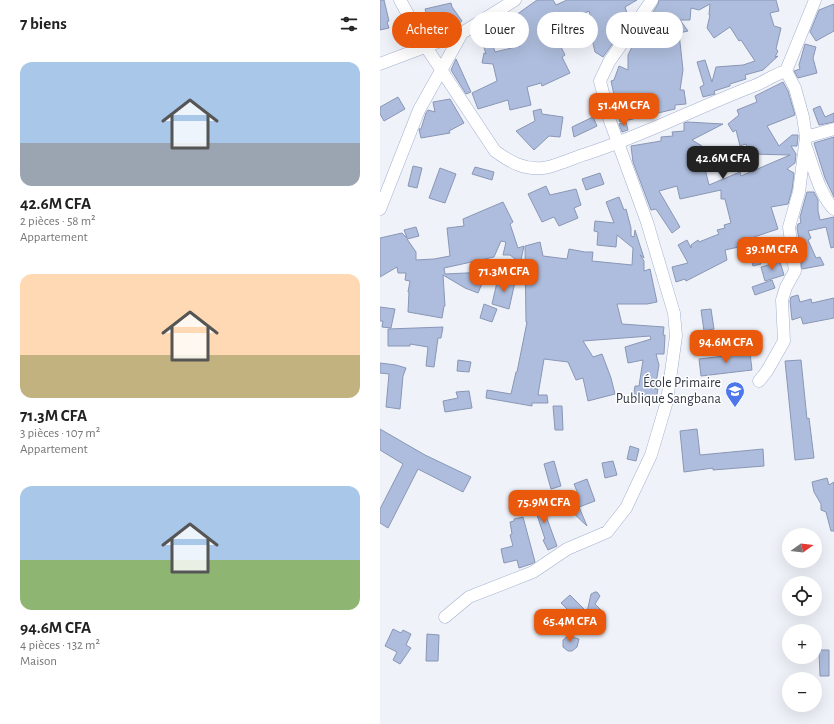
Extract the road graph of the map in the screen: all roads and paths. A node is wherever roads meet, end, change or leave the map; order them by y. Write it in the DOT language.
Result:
graph roads {
  1 [pos="400,0"];
  2 [pos="515,0"];
  3 [pos="652,0"];
  4 [pos="815,0"];
  5 [pos="407,12"];
  6 [pos="462,33"];
  7 [pos="423,48"];
  8 [pos="427,48"];
  9 [pos="454,48"];
  10 [pos="380,64"];
  11 [pos="441,71"];
  12 [pos="786,71"];
  13 [pos="834,129"];
  14 [pos="805,141"];
  15 [pos="618,143"];
  16 [pos="380,209"];
  17 [pos="834,209"];
  18 [pos="759,381"];
  19 [pos="444,617"];
  1 -- 5 [label="street"];
  2 -- 6 [label="street"];
  3 -- 15 [label="street"];
  4 -- 12 [label="street"];
  7 -- 10 [label="street"];
  8 -- 11 [label="street"];
  9 -- 11 [label="street"];
  11 -- 15 [label="street"];
  11 -- 16 [label="street"];
  12 -- 14 [label="street"];
  12 -- 15 [label="street"];
  13 -- 14 [label="street"];
  14 -- 17 [label="street"];
  14 -- 18 [label="street"];
  15 -- 19 [label="street"];
}
